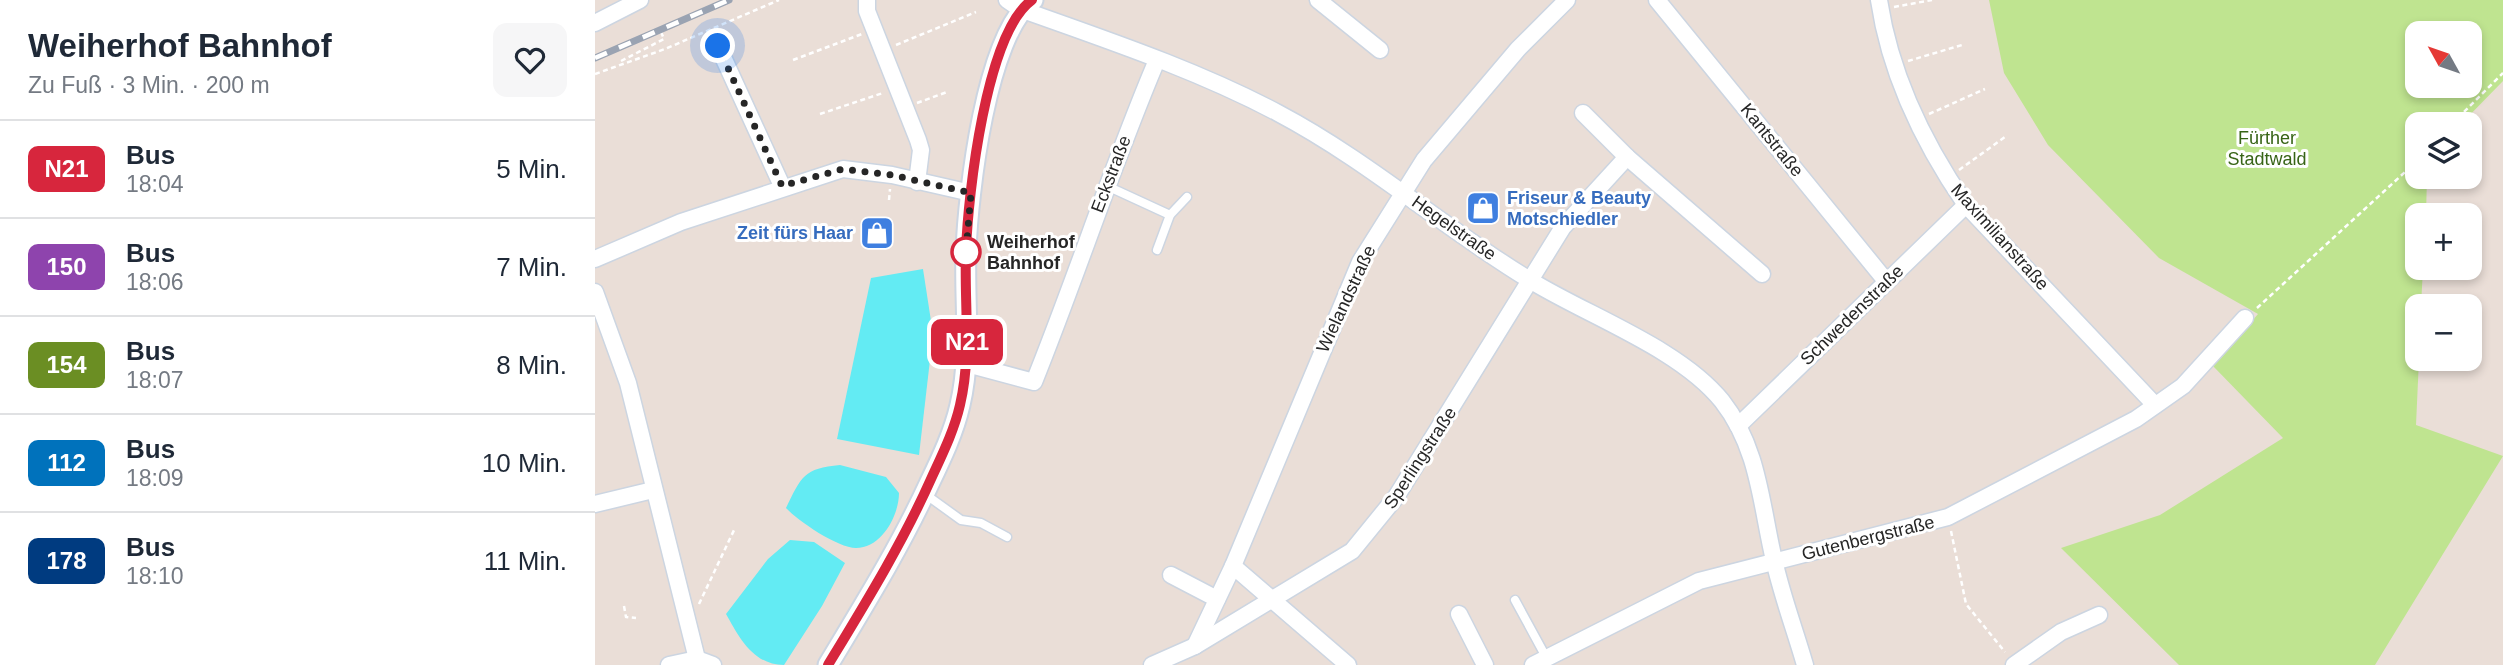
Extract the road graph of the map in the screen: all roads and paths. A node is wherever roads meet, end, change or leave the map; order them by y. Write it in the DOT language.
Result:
graph roads {
  1 [pos="640,0"];
  2 [pos="779,0"];
  3 [pos="867,0"];
  4 [pos="1318,0"];
  5 [pos="1567,0"];
  6 [pos="1657,0"];
  7 [pos="1932,0"];
  8 [pos="1020,3"];
  9 [pos="1880,5"];
  10 [pos="976,12"];
  11 [pos="595,23"];
  12 [pos="874,29"];
  13 [pos="661,33"];
  14 [pos="1962,45"];
  15 [pos="718,46"];
  16 [pos="883,50"];
  17 [pos="1380,50"];
  18 [pos="793,60"];
  19 [pos="1157,60"];
  20 [pos="619,63"];
  21 [pos="1894,65"];
  22 [pos="2503,73"];
  23 [pos="595,74"];
  24 [pos="898,88"];
  25 [pos="1985,89"];
  26 [pos="947,92"];
  27 [pos="906,107"];
  28 [pos="2464,112"];
  29 [pos="1583,113"];
  30 [pos="820,114"];
  31 [pos="1916,120"];
  32 [pos="2005,137"];
  33 [pos="1627,157"];
  34 [pos="2405,172"];
  35 [pos="1947,178"];
  36 [pos="917,182"];
  37 [pos="782,186"];
  38 [pos="1107,186"];
  39 [pos="971,193"];
  40 [pos="1402,193"];
  41 [pos="1187,197"];
  42 [pos="1966,205"];
  43 [pos="1170,215"];
  44 [pos="1157,250"];
  45 [pos="595,259"];
  46 [pos="1762,274"];
  47 [pos="1530,280"];
  48 [pos="1885,281"];
  49 [pos="595,292"];
  50 [pos="2245,318"];
  51 [pos="967,364"];
  52 [pos="2155,405"];
  53 [pos="1738,426"];
  54 [pos="653,490"];
  55 [pos="925,494"];
  56 [pos="595,504"];
  57 [pos="1948,517"];
  58 [pos="735,528"];
  59 [pos="1007,537"];
  60 [pos="1774,560"];
  61 [pos="1233,566"];
  62 [pos="1171,575"];
  63 [pos="1217,599"];
  64 [pos="1272,600"];
  65 [pos="1515,600"];
  66 [pos="624,607"];
  67 [pos="1459,614"];
  68 [pos="2099,615"];
  69 [pos="636,618"];
  70 [pos="691,627"];
  71 [pos="1195,646"];
  72 [pos="697,659"];
  73 [pos="1539,661"];
  74 [pos="669,665"];
  75 [pos="713,665"];
  76 [pos="828,665"];
  77 [pos="1152,665"];
  78 [pos="1348,665"];
  79 [pos="1485,665"];
  80 [pos="1805,665"];
  81 [pos="2014,665"];
  1 -- 11 [label="street"];
  2 -- 20 [label="path"];
  3 -- 12 [label="street"];
  4 -- 17 [label="street"];
  5 -- 40 [label="street, Wielandstraße"];
  6 -- 48 [label="street, Kantstraße"];
  7 -- 9 [label="path"];
  8 -- 19 [label="street, Hegelstraße"];
  8 -- 39 [label="street"];
  9 -- 21 [label="street, Maximilianstraße"];
  10 -- 16 [label="path"];
  12 -- 16 [label="street"];
  12 -- 18 [label="path"];
  13 -- 20 [label="path"];
  14 -- 21 [label="path"];
  15 -- 37 [label="street"];
  16 -- 24 [label="street"];
  19 -- 38 [label="street, Eckstraße"];
  19 -- 40 [label="street, Hegelstraße"];
  20 -- 23 [label="path"];
  21 -- 31 [label="street, Maximilianstraße"];
  22 -- 28 [label="path"];
  24 -- 27 [label="street"];
  24 -- 30 [label="path"];
  25 -- 31 [label="path"];
  26 -- 27 [label="path"];
  27 -- 36 [label="street"];
  29 -- 33 [label="street"];
  31 -- 35 [label="street, Maximilianstraße"];
  32 -- 35 [label="path"];
  33 -- 46 [label="street"];
  33 -- 47 [label="street, Sperlingstraße"];
  34 -- 50 [label="path"];
  35 -- 42 [label="street, Maximilianstraße"];
  36 -- 37 [label="street"];
  36 -- 39 [label="street"];
  37 -- 45 [label="street"];
  38 -- 43 [label="lane"];
  38 -- 51 [label="street, Eckstraße"];
  39 -- 51 [label="street"];
  40 -- 47 [label="street, Hegelstraße"];
  40 -- 61 [label="street, Wielandstraße"];
  41 -- 43 [label="lane"];
  42 -- 48 [label="street, Schwedenstraße"];
  42 -- 52 [label="street, Maximilianstraße"];
  43 -- 44 [label="lane"];
  47 -- 53 [label="street, Hegelstraße"];
  47 -- 64 [label="street, Sperlingstraße"];
  48 -- 53 [label="street, Schwedenstraße"];
  49 -- 54 [label="street"];
  50 -- 52 [label="street, Gutenbergstraße"];
  51 -- 55 [label="street"];
  52 -- 57 [label="street, Gutenbergstraße"];
  53 -- 60 [label="street, Hegelstraße"];
  54 -- 56 [label="street"];
  54 -- 70 [label="street"];
  55 -- 59 [label="lane"];
  55 -- 76 [label="street"];
  57 -- 60 [label="street, Gutenbergstraße"];
  57 -- 81 [label="path"];
  58 -- 70 [label="path"];
  60 -- 73 [label="street, Gutenbergstraße"];
  60 -- 80 [label="street, Hegelstraße"];
  61 -- 63 [label="street, Wielandstraße"];
  61 -- 64 [label="street"];
  62 -- 63 [label="street"];
  63 -- 71 [label="street, Wielandstraße"];
  64 -- 71 [label="street, Sperlingstraße"];
  64 -- 78 [label="street"];
  65 -- 73 [label="lane"];
  66 -- 69 [label="path"];
  67 -- 79 [label="street"];
  68 -- 81 [label="street"];
  70 -- 72 [label="street"];
  71 -- 77 [label="street, Sperlingstraße"];
  72 -- 74 [label="street"];
  72 -- 75 [label="street"];
}
